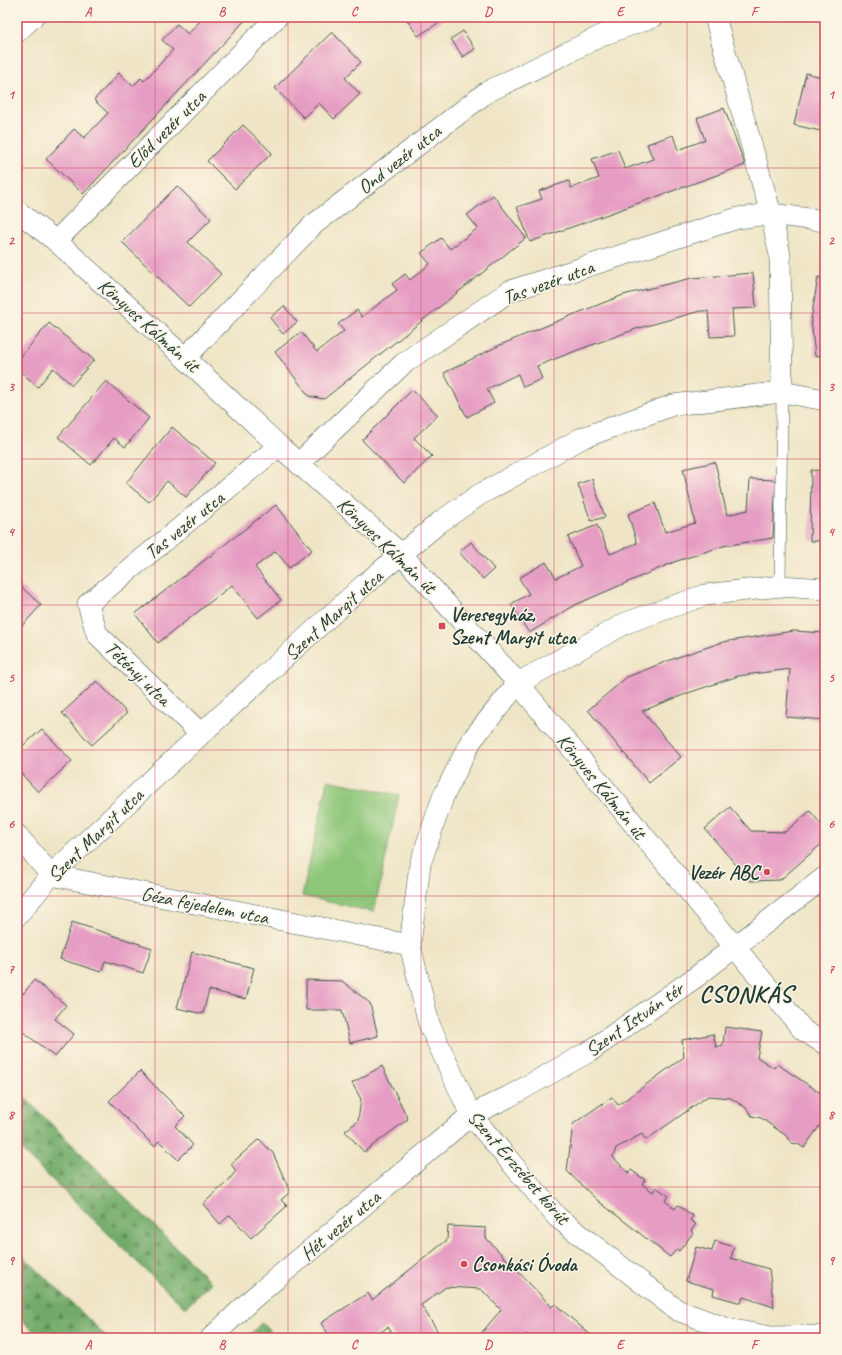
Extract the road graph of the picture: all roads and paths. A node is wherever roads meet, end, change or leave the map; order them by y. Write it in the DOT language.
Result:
graph roads {
  1 [pos="33,17"];
  2 [pos="277,17"];
  3 [pos="653,17"];
  4 [pos="716,17"];
  5 [pos="17,32"];
  6 [pos="17,211"];
  7 [pos="771,214"];
  8 [pos="825,221"];
  9 [pos="56,241"];
  10 [pos="185,358"];
  11 [pos="782,392"];
  12 [pos="825,400"];
  13 [pos="280,446"];
  14 [pos="299,463"];
  15 [pos="402,554"];
  16 [pos="780,586"];
  17 [pos="825,589"];
  18 [pos="88,604"];
  19 [pos="518,684"];
  20 [pos="201,734"];
  21 [pos="17,835"];
  22 [pos="52,875"];
  23 [pos="825,877"];
  24 [pos="17,916"];
  25 [pos="410,944"];
  26 [pos="734,946"];
  27 [pos="825,1044"];
  28 [pos="471,1115"];
  29 [pos="825,1336"];
  30 [pos="211,1338"];
  1 -- 5 [label="street"];
  2 -- 9 [label="street, Előd vezér utca"];
  3 -- 10 [label="street, Ond vezér utca"];
  4 -- 7 [label="street"];
  6 -- 9 [label="street, Könyves Kálmán út"];
  7 -- 8 [label="street, Tas vezér utca"];
  7 -- 11 [label="street"];
  7 -- 14 [label="street, Tas vezér utca"];
  9 -- 10 [label="street, Könyves Kálmán út"];
  10 -- 13 [label="street, Könyves Kálmán út"];
  11 -- 12 [label="street, Szent Margit utca"];
  11 -- 15 [label="street, Szent Margit utca"];
  11 -- 16 [label="lane"];
  13 -- 14 [label="street, Könyves Kálmán út"];
  13 -- 18 [label="street, Tas vezér utca"];
  14 -- 15 [label="street, Könyves Kálmán út"];
  15 -- 19 [label="street, Könyves Kálmán út"];
  15 -- 20 [label="street, Szent Margit utca"];
  16 -- 17 [label="street, Szent Erzsébet körút"];
  16 -- 19 [label="street, Szent Erzsébet körút"];
  18 -- 20 [label="street, Tétényi utca"];
  19 -- 25 [label="street, Szent Erzsébet körút"];
  19 -- 26 [label="street, Könyves Kálmán út"];
  20 -- 22 [label="street, Szent Margit utca"];
  21 -- 22 [label="street"];
  22 -- 24 [label="street, Szent Margit utca"];
  22 -- 25 [label="street, Géza fejedelem utca"];
  23 -- 26 [label="street, Szent István tér"];
  25 -- 28 [label="street, Szent Erzsébet körút"];
  26 -- 27 [label="street, Könyves Kálmán út"];
  26 -- 28 [label="street, Szent István tér"];
  28 -- 29 [label="street, Szent Erzsébet körút"];
  28 -- 30 [label="street, Hét vezér utca"];
}
